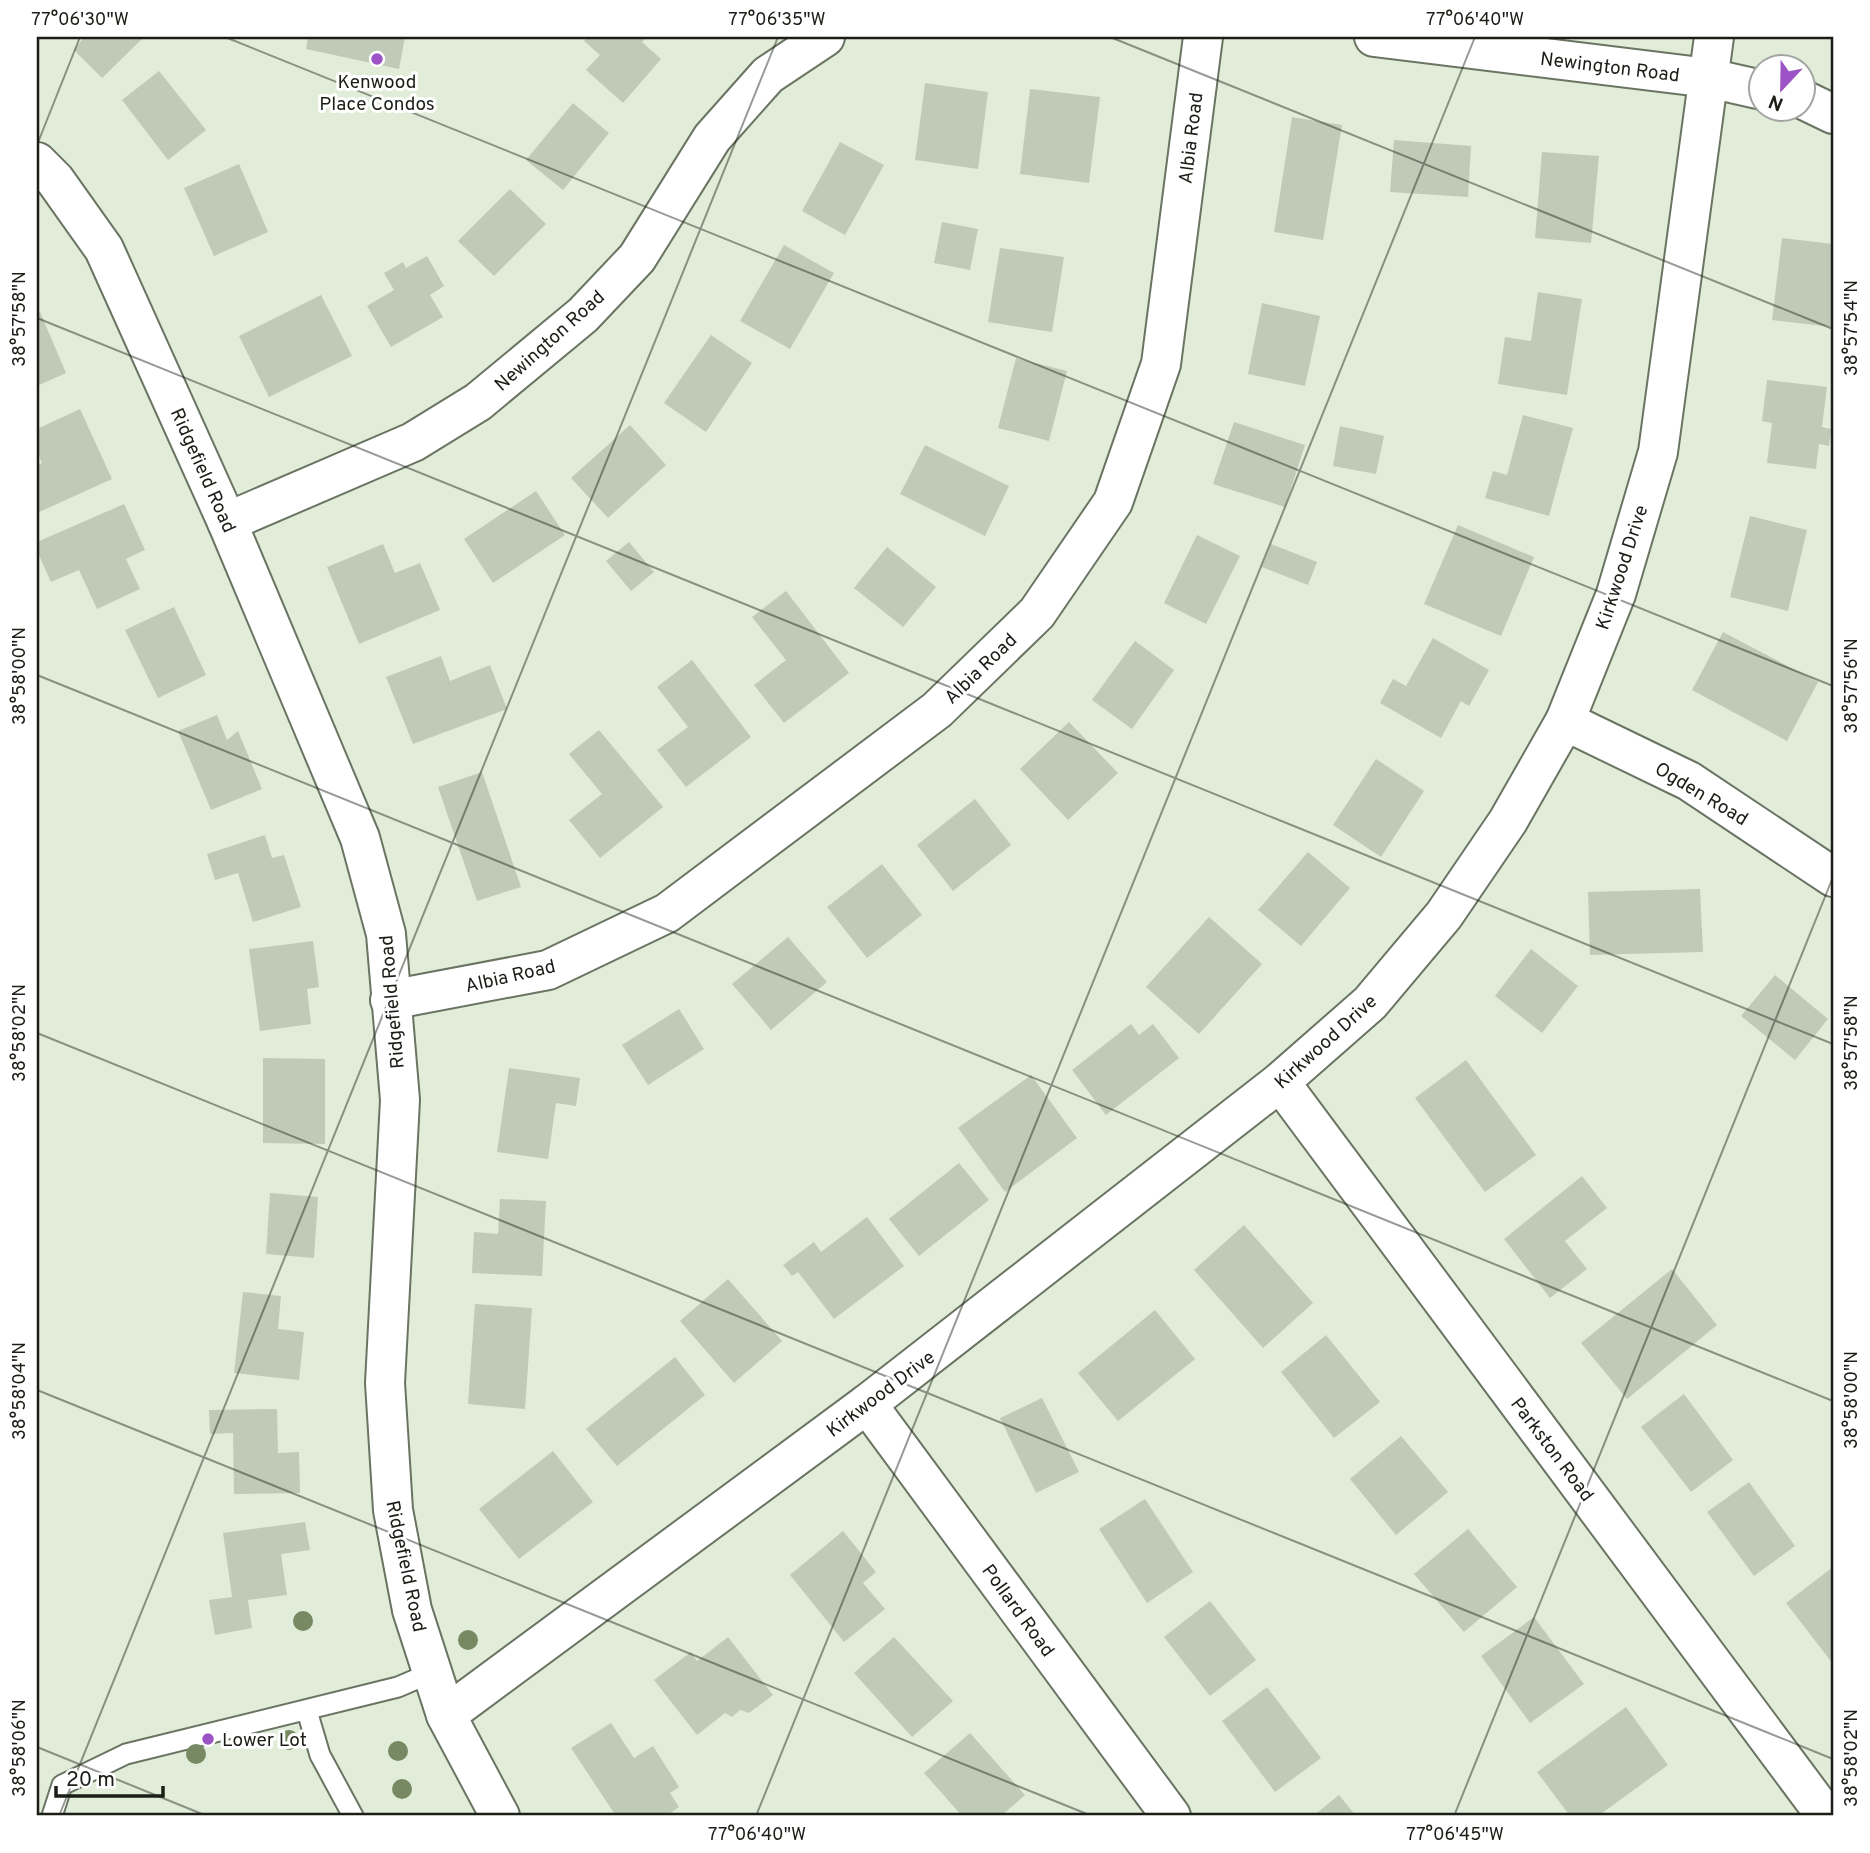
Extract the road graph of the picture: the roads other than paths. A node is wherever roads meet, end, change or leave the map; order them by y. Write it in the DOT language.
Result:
graph roads {
  1 [pos="825,37"];
  2 [pos="1203,37"];
  3 [pos="1374,37"];
  4 [pos="1714,37"];
  5 [pos="1709,78"];
  6 [pos="1748,87"];
  7 [pos="37,162"];
  8 [pos="227,522"];
  9 [pos="1564,721"];
  10 [pos="1833,877"];
  11 [pos="390,1000"];
  12 [pos="1280,1082"];
  13 [pos="867,1404"];
  14 [pos="433,1672"];
  15 [pos="307,1711"];
  16 [pos="446,1715"];
  17 [pos="52,1816"];
  18 [pos="353,1816"];
  19 [pos="500,1816"];
  20 [pos="1171,1816"];
  21 [pos="1826,1816"];
  1 -- 8 [label="street, Newington Road"];
  2 -- 11 [label="street, Albia Road"];
  3 -- 5 [label="street, Newington Road"];
  4 -- 5 [label="street, Kirkwood Drive"];
  5 -- 6 [label="street, Newington Road"];
  5 -- 9 [label="street, Kirkwood Drive"];
  7 -- 8 [label="street, Ridgefield Road"];
  8 -- 11 [label="street, Ridgefield Road"];
  9 -- 10 [label="street, Ogden Road"];
  9 -- 12 [label="street, Kirkwood Drive"];
  11 -- 14 [label="street, Ridgefield Road"];
  12 -- 13 [label="street, Kirkwood Drive"];
  12 -- 21 [label="street, Parkston Road"];
  13 -- 16 [label="street, Kirkwood Drive"];
  13 -- 20 [label="street, Pollard Road"];
  14 -- 15 [label="lane"];
  14 -- 16 [label="street, Ridgefield Road"];
  15 -- 17 [label="lane"];
  15 -- 18 [label="lane"];
  16 -- 19 [label="street, Ridgefield Road"];
}
